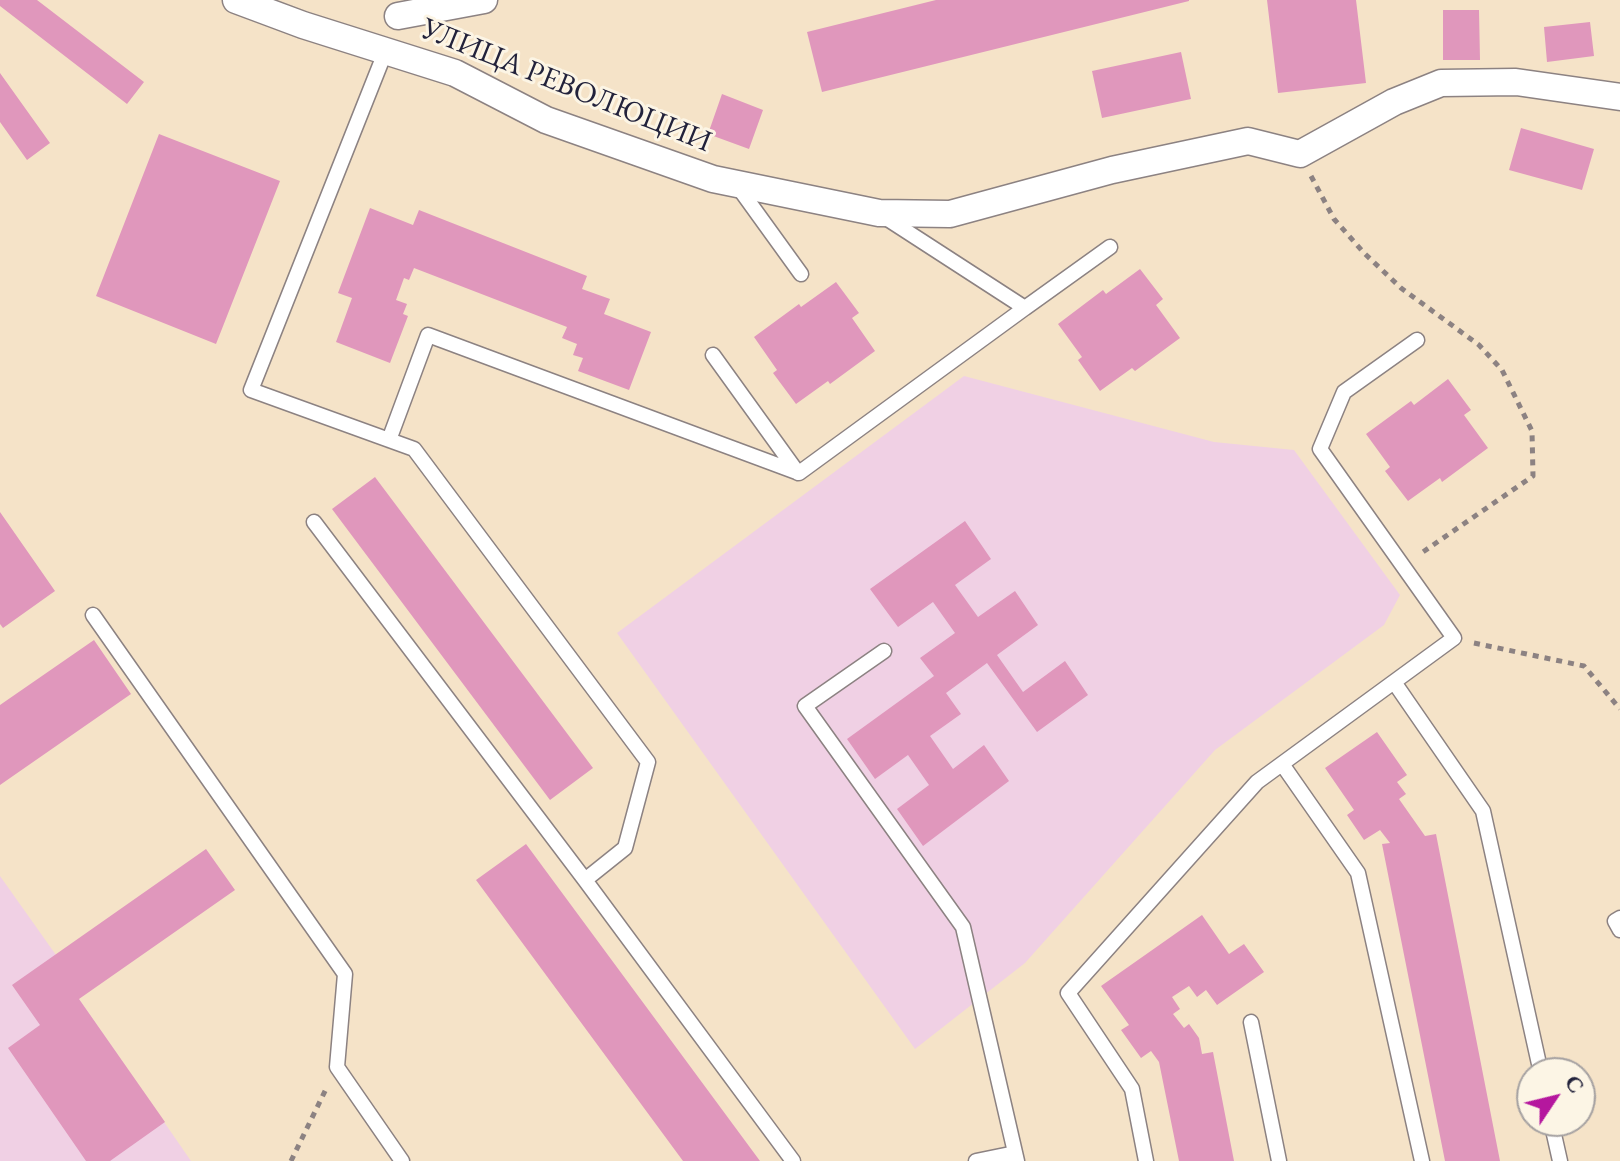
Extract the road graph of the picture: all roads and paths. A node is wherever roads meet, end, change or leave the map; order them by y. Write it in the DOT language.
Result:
graph roads {
  1 [pos="236,0"];
  2 [pos="484,0"];
  3 [pos="401,8"];
  4 [pos="386,50"];
  5 [pos="1620,97"];
  6 [pos="1300,154"];
  7 [pos="735,183"];
  8 [pos="879,213"];
  9 [pos="1110,247"];
  10 [pos="801,274"];
  11 [pos="1025,308"];
  12 [pos="1417,340"];
  13 [pos="713,355"];
  14 [pos="389,440"];
  15 [pos="799,473"];
  16 [pos="314,522"];
  17 [pos="1402,565"];
  18 [pos="93,615"];
  19 [pos="1454,638"];
  20 [pos="884,651"];
  21 [pos="1394,682"];
  22 [pos="1620,709"];
  23 [pos="1282,764"];
  24 [pos="585,880"];
  25 [pos="1620,918"];
  26 [pos="1620,930"];
  27 [pos="1251,1022"];
  28 [pos="1537,1057"];
  29 [pos="337,1067"];
  30 [pos="1555,1137"];
  31 [pos="1016,1157"];
  32 [pos="291,1161"];
  33 [pos="402,1161"];
  34 [pos="793,1161"];
  35 [pos="976,1161"];
  36 [pos="1146,1161"];
  37 [pos="1279,1161"];
  38 [pos="1422,1161"];
  39 [pos="1560,1161"];
  1 -- 4 [label="street, УЛИЦА РЕВОЛЮЦИИ"];
  2 -- 3 [label="street"];
  3 -- 4 [label="street"];
  4 -- 7 [label="street, УЛИЦА РЕВОЛЮЦИИ"];
  4 -- 14 [label="lane"];
  5 -- 6 [label="street"];
  6 -- 8 [label="street, УЛИЦА РЕВОЛЮЦИИ"];
  6 -- 17 [label="path"];
  7 -- 8 [label="street, УЛИЦА РЕВОЛЮЦИИ"];
  7 -- 10 [label="lane"];
  8 -- 11 [label="lane"];
  9 -- 11 [label="lane"];
  11 -- 15 [label="lane"];
  12 -- 17 [label="lane"];
  13 -- 15 [label="lane"];
  14 -- 15 [label="lane"];
  14 -- 24 [label="lane"];
  16 -- 24 [label="lane"];
  17 -- 19 [label="lane"];
  18 -- 29 [label="lane"];
  19 -- 21 [label="lane"];
  19 -- 22 [label="path"];
  20 -- 31 [label="lane"];
  21 -- 23 [label="lane"];
  21 -- 28 [label="lane"];
  23 -- 36 [label="lane"];
  23 -- 38 [label="lane"];
  24 -- 34 [label="lane"];
  25 -- 26 [label="lane"];
  27 -- 37 [label="lane"];
  29 -- 32 [label="path"];
  29 -- 33 [label="lane"];
  30 -- 39 [label="lane"];
  31 -- 35 [label="lane"];
}
